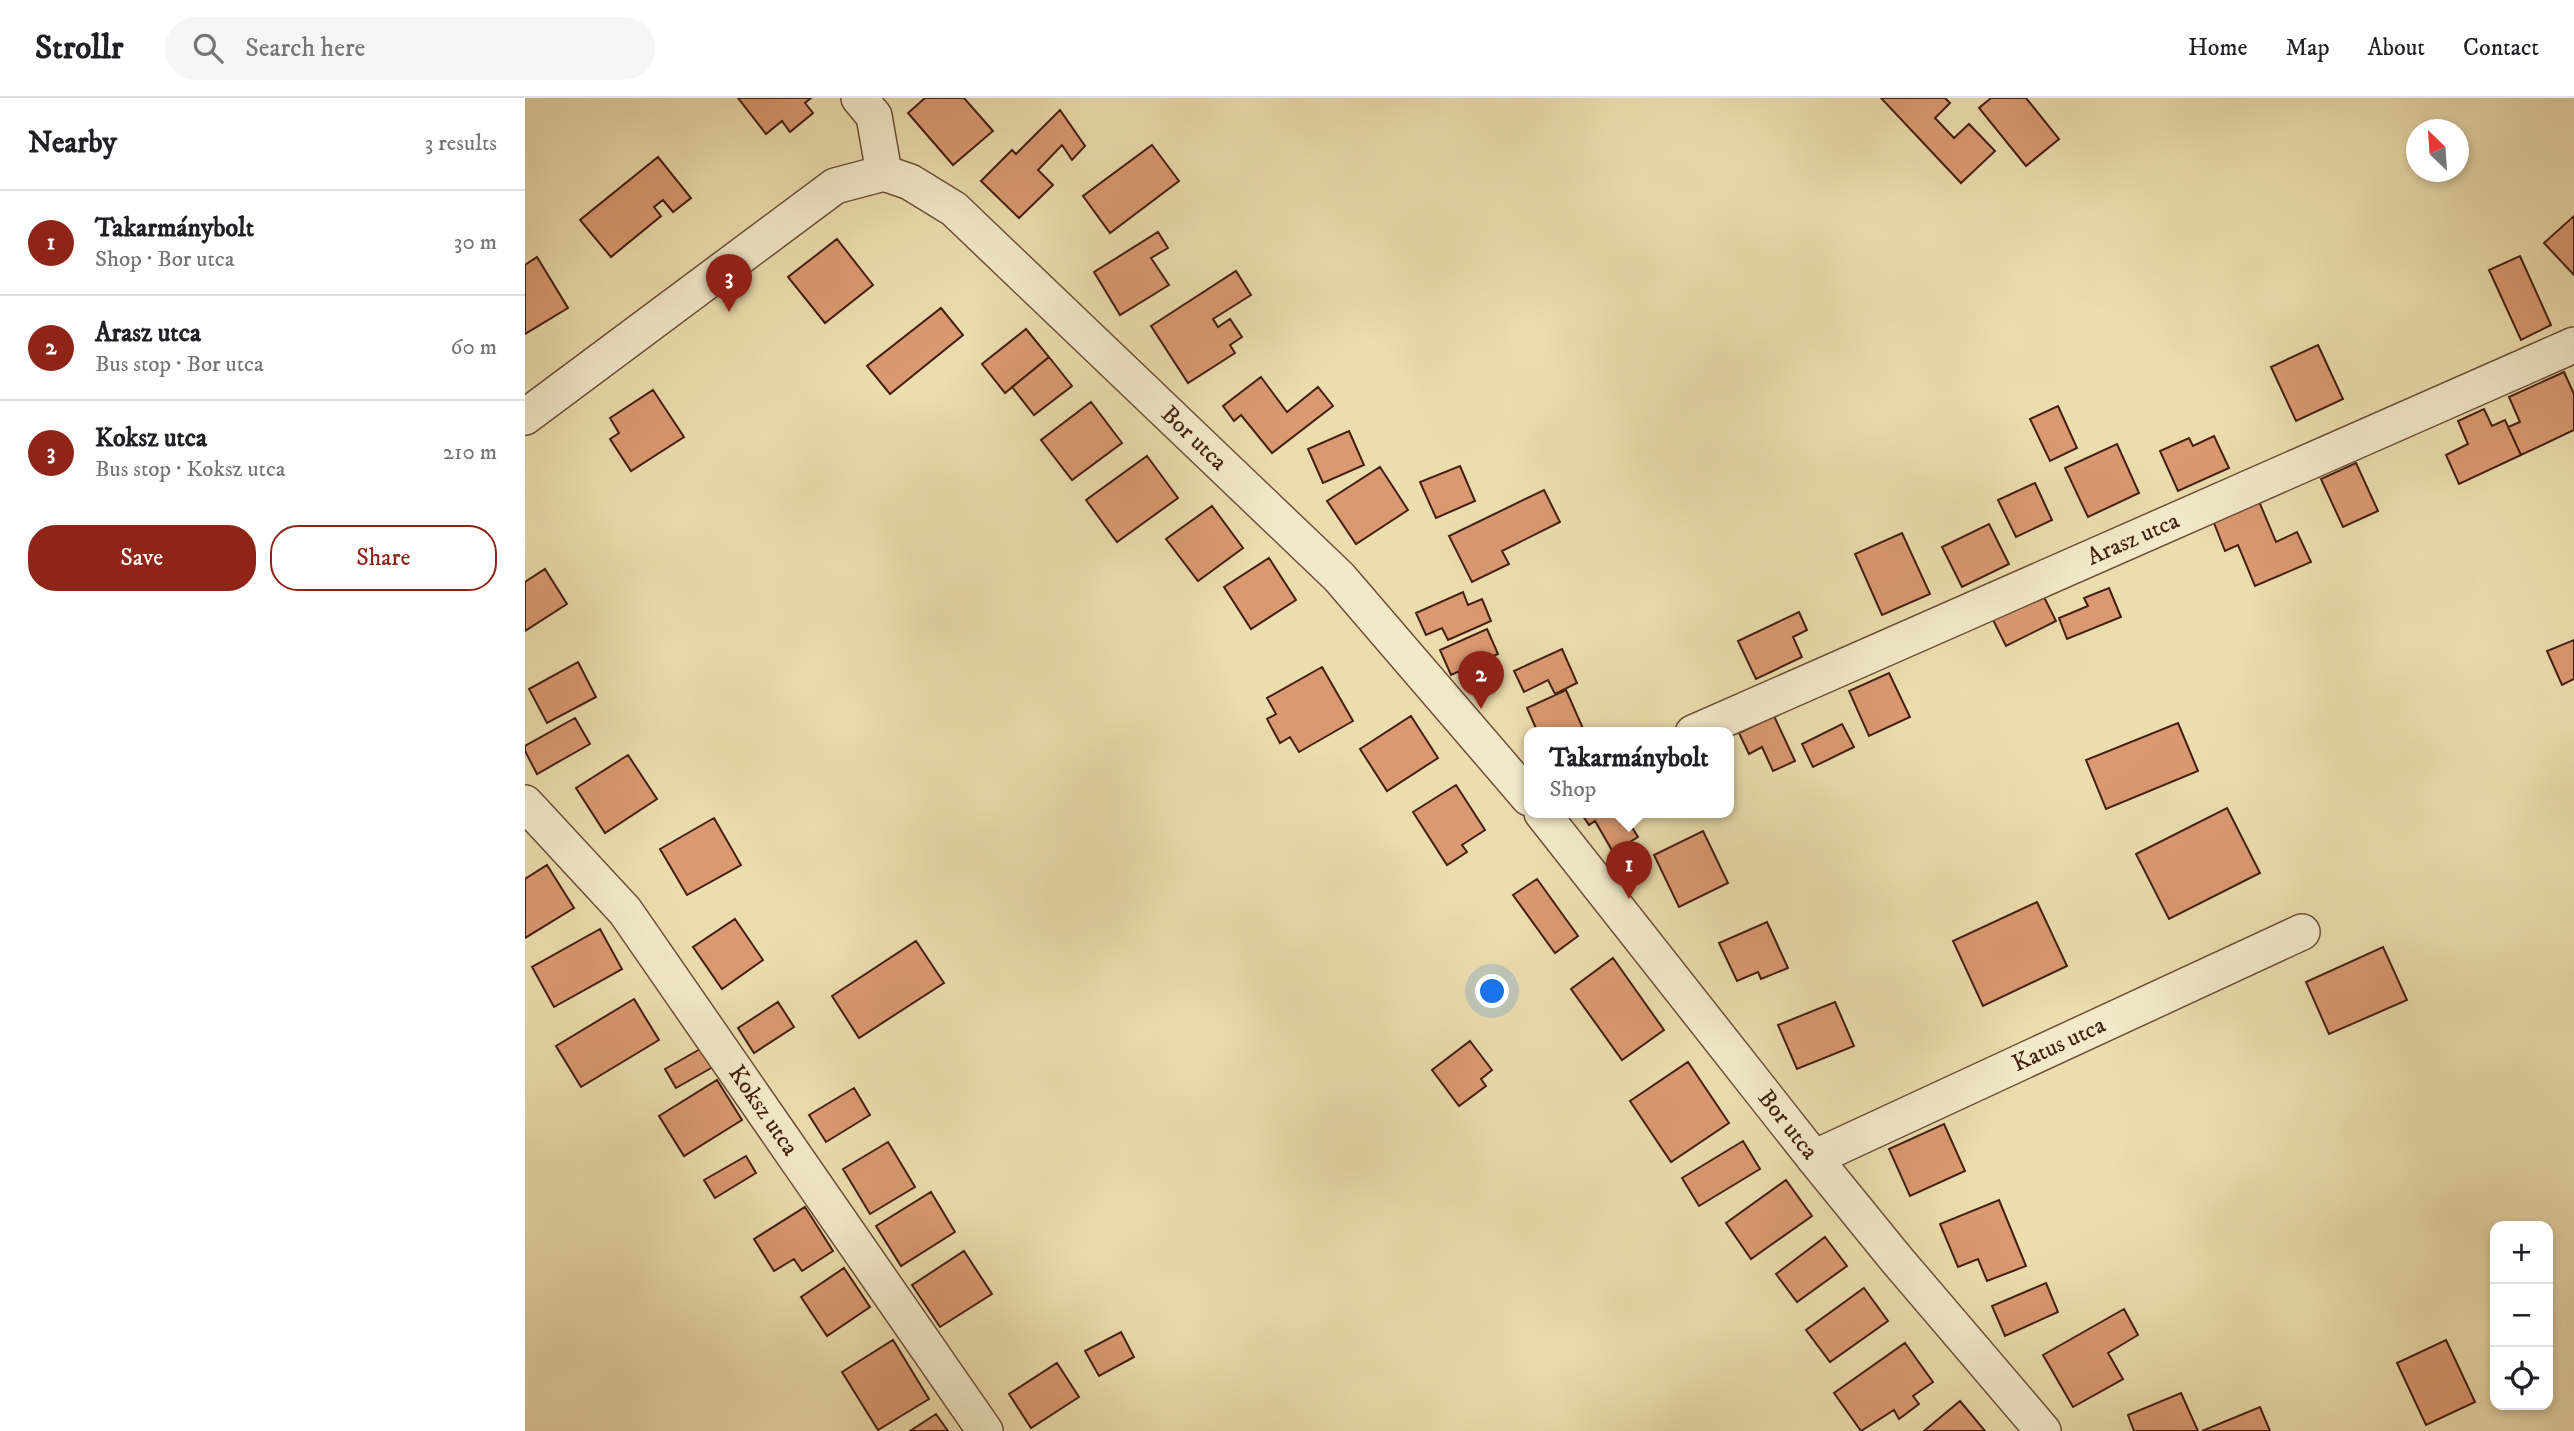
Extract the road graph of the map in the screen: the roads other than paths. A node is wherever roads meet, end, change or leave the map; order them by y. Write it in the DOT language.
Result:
graph roads {
  1 [pos="859,98"];
  2 [pos="884,173"];
  3 [pos="2574,345"];
  4 [pos="525,417"];
  5 [pos="1707,727"];
  6 [pos="1524,791"];
  7 [pos="525,803"];
  8 [pos="1546,818"];
  9 [pos="2302,932"];
  10 [pos="1814,1158"];
  11 [pos="985,1431"];
  12 [pos="2043,1431"];
  1 -- 2 [label="street"];
  2 -- 4 [label="street"];
  2 -- 6 [label="street, Bor utca"];
  3 -- 5 [label="street, Arasz utca"];
  7 -- 11 [label="street, Koksz utca"];
  8 -- 10 [label="street, Bor utca"];
  9 -- 10 [label="street, Katus utca"];
  10 -- 12 [label="street, Bor utca"];
}
